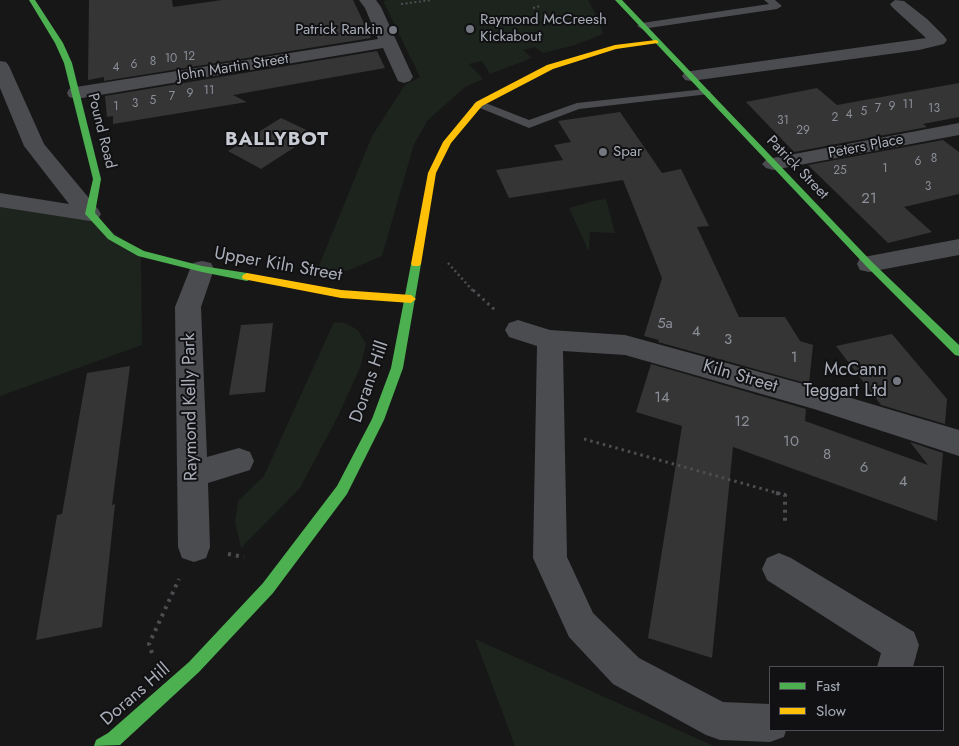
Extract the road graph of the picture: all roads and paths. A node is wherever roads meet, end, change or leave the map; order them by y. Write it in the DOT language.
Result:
graph roads {
  1 [pos="32,0"];
  2 [pos="367,0"];
  3 [pos="432,0"];
  4 [pos="618,0"];
  5 [pos="769,0"];
  6 [pos="416,2"];
  7 [pos="898,4"];
  8 [pos="540,6"];
  9 [pos="533,8"];
  10 [pos="642,26"];
  11 [pos="389,42"];
  12 [pos="656,42"];
  13 [pos="0,66"];
  14 [pos="691,76"];
  15 [pos="404,77"];
  16 [pos="705,92"];
  17 [pos="76,93"];
  18 [pos="479,104"];
  19 [pos="959,129"];
  20 [pos="773,164"];
  21 [pos="0,200"];
  22 [pos="90,214"];
  23 [pos="422,232"];
  24 [pos="959,247"];
  25 [pos="869,264"];
  26 [pos="202,269"];
  27 [pos="411,299"];
  28 [pos="518,330"];
  29 [pos="550,340"];
  30 [pos="959,352"];
  31 [pos="582,438"];
  32 [pos="959,444"];
  33 [pos="239,461"];
  34 [pos="192,474"];
  35 [pos="785,520"];
  36 [pos="194,547"];
  37 [pos="285,565"];
  38 [pos="779,569"];
  39 [pos="895,666"];
  40 [pos="166,692"];
  41 [pos="769,723"];
  42 [pos="111,744"];
  1 -- 17 [label="street, Pound Road"];
  2 -- 11 [label="street"];
  3 -- 6 [label="path"];
  4 -- 10 [label="street, Patrick Street"];
  5 -- 10 [label="lane"];
  7 -- 14 [label="street"];
  8 -- 9 [label="path"];
  10 -- 12 [label="street, Patrick Street"];
  11 -- 15 [label="street"];
  11 -- 17 [label="street, John Martin Street"];
  12 -- 14 [label="street, Patrick Street"];
  12 -- 18 [label="street, Dorans Hill"];
  13 -- 22 [label="street"];
  14 -- 16 [label="street, Patrick Street"];
  16 -- 18 [label="lane"];
  16 -- 20 [label="street, Patrick Street"];
  17 -- 22 [label="street, Pound Road"];
  18 -- 23 [label="street, Dorans Hill"];
  19 -- 20 [label="street, Peters Place"];
  20 -- 25 [label="street, Patrick Street"];
  21 -- 22 [label="street"];
  22 -- 26 [label="street, Upper Kiln Street"];
  23 -- 27 [label="street, Dorans Hill"];
  23 -- 28 [label="path"];
  24 -- 25 [label="street"];
  25 -- 30 [label="street, Patrick Street"];
  26 -- 27 [label="street, Upper Kiln Street"];
  26 -- 34 [label="street, Raymond Kelly Park"];
  27 -- 37 [label="street, Dorans Hill"];
  28 -- 29 [label="street, Kiln Street"];
  29 -- 32 [label="street, Kiln Street"];
  29 -- 41 [label="street"];
  31 -- 35 [label="path"];
  33 -- 34 [label="street"];
  34 -- 36 [label="street, Raymond Kelly Park"];
  36 -- 37 [label="path"];
  36 -- 40 [label="path"];
  37 -- 40 [label="street, Dorans Hill"];
  38 -- 39 [label="street"];
  40 -- 42 [label="street, Dorans Hill"];
}
